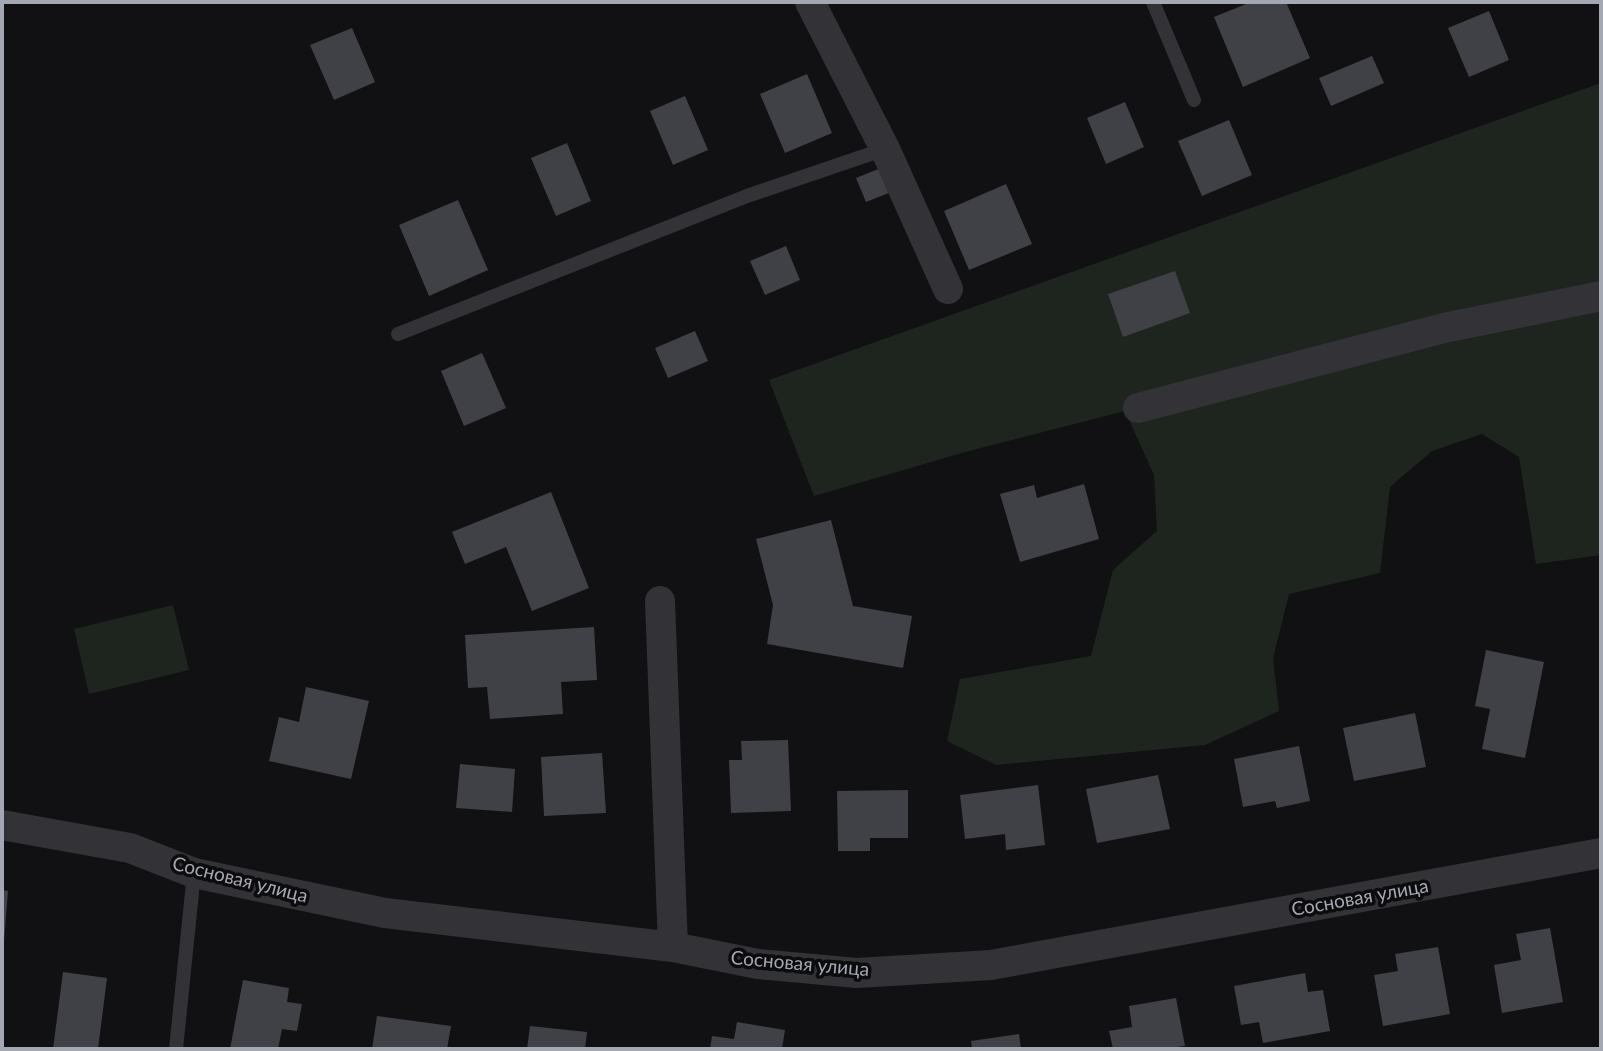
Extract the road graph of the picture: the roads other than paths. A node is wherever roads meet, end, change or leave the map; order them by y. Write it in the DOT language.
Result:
graph roads {
  1 [pos="810,2"];
  2 [pos="1153,2"];
  3 [pos="1194,100"];
  4 [pos="885,149"];
  5 [pos="948,289"];
  6 [pos="1601,296"];
  7 [pos="398,334"];
  8 [pos="1138,408"];
  9 [pos="660,601"];
  10 [pos="2,825"];
  11 [pos="1601,853"];
  12 [pos="194,873"];
  13 [pos="673,947"];
  14 [pos="176,1049"];
  1 -- 4 [label="street"];
  2 -- 3 [label="lane"];
  4 -- 5 [label="street"];
  4 -- 7 [label="lane"];
  6 -- 8 [label="street"];
  9 -- 13 [label="street"];
  10 -- 12 [label="street, Сосновая улица"];
  11 -- 13 [label="street, Сосновая улица"];
  12 -- 13 [label="street, Сосновая улица"];
  12 -- 14 [label="lane"];
}
